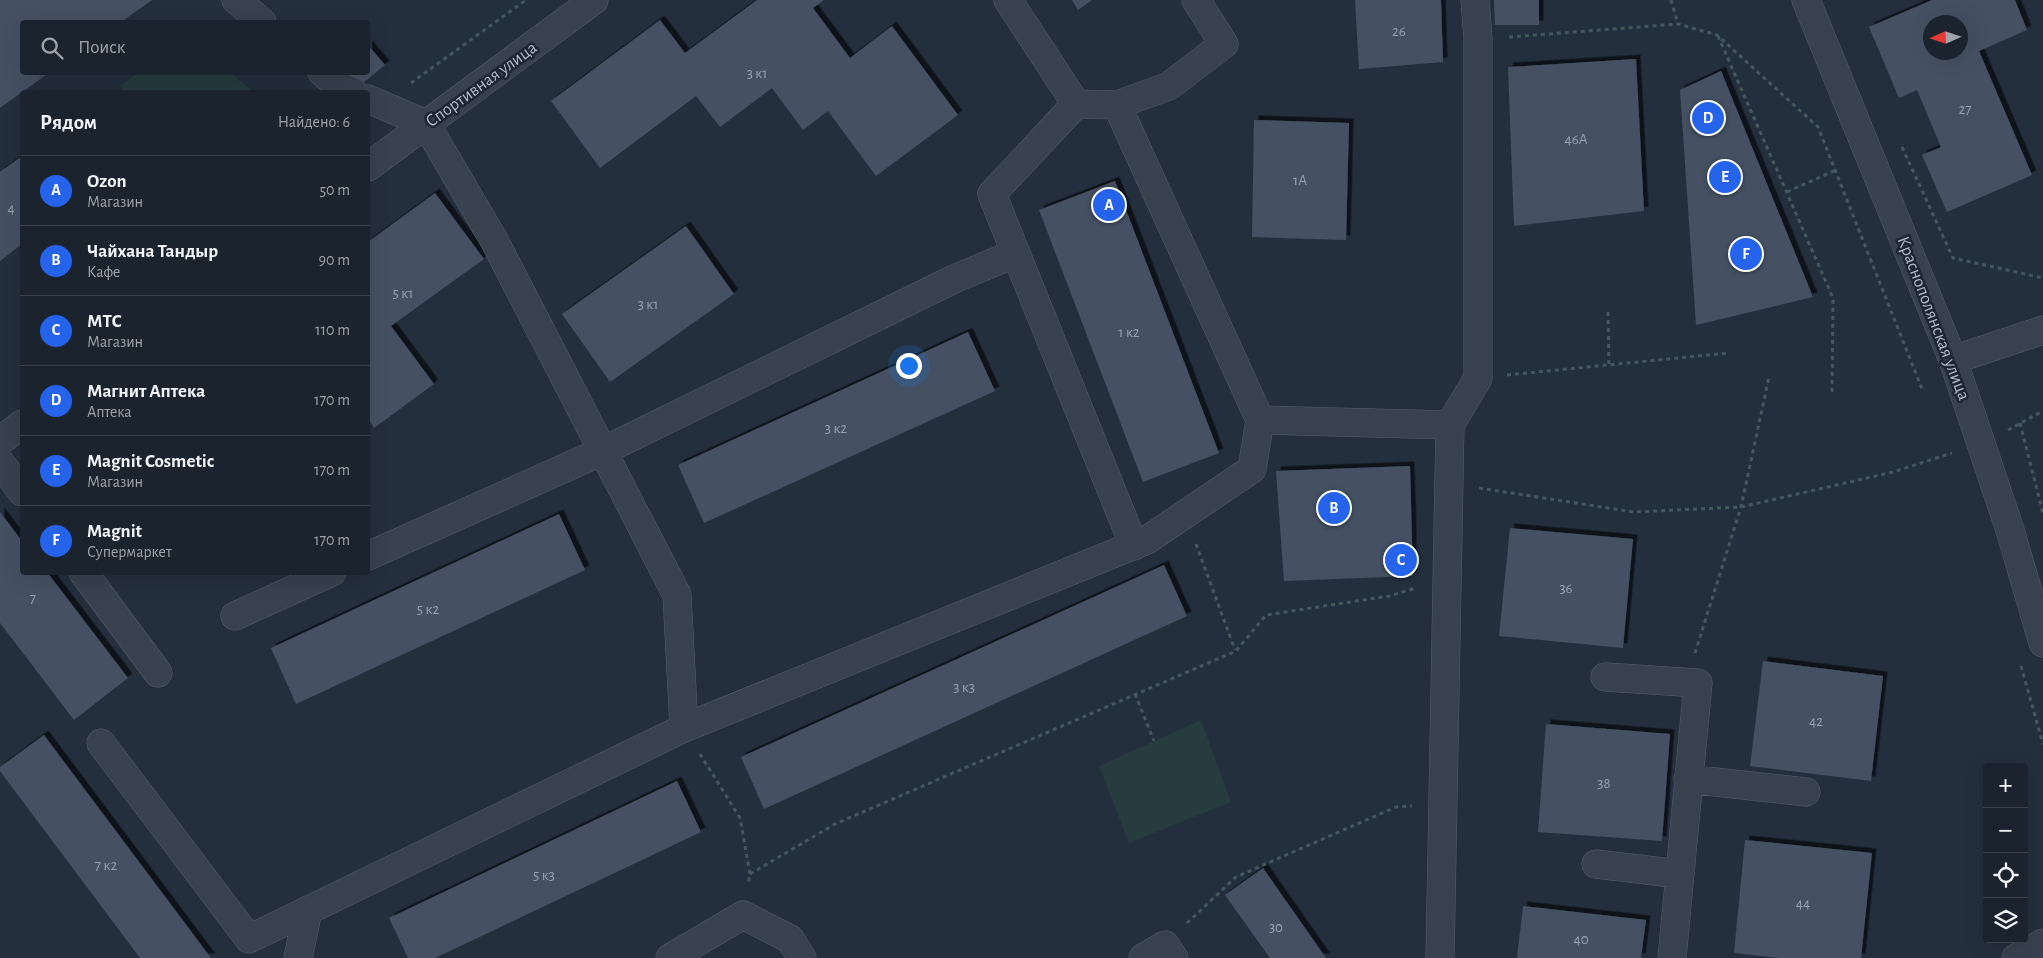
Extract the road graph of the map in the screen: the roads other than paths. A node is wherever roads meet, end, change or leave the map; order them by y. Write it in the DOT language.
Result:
graph roads {
  1 [pos="236,0"];
  2 [pos="594,0"];
  3 [pos="1008,0"];
  4 [pos="1196,0"];
  5 [pos="1475,0"];
  6 [pos="1806,0"];
  7 [pos="260,20"];
  8 [pos="374,102"];
  9 [pos="1076,104"];
  10 [pos="1117,105"];
  11 [pos="426,124"];
  12 [pos="370,166"];
  13 [pos="1016,253"];
  14 [pos="2043,330"];
  15 [pos="1954,360"];
  16 [pos="1260,420"];
  17 [pos="1450,425"];
  18 [pos="20,426"];
  19 [pos="0,441"];
  20 [pos="603,451"];
  21 [pos="0,462"];
  22 [pos="20,489"];
  23 [pos="1134,546"];
  24 [pos="370,555"];
  25 [pos="85,575"];
  26 [pos="325,575"];
  27 [pos="235,616"];
  28 [pos="2043,644"];
  29 [pos="158,674"];
  30 [pos="1605,677"];
  31 [pos="684,728"];
  32 [pos="101,743"];
  33 [pos="1688,779"];
  34 [pos="1806,792"];
  35 [pos="1596,864"];
  36 [pos="1680,874"];
  37 [pos="308,910"];
  38 [pos="2043,943"];
  39 [pos="298,958"];
  40 [pos="670,958"];
  41 [pos="802,958"];
  42 [pos="1440,958"];
  43 [pos="1672,958"];
  44 [pos="2016,958"];
  1 -- 7 [label="street"];
  2 -- 11 [label="street, Спортивная улица"];
  3 -- 9 [label="street"];
  4 -- 10 [label="street"];
  5 -- 17 [label="street"];
  6 -- 15 [label="street, Краснополянская улица"];
  8 -- 11 [label="street"];
  9 -- 10 [label="street"];
  9 -- 13 [label="street"];
  10 -- 16 [label="street"];
  11 -- 12 [label="street, Спортивная улица"];
  11 -- 20 [label="street"];
  13 -- 20 [label="street"];
  13 -- 23 [label="street"];
  14 -- 15 [label="street"];
  15 -- 28 [label="street, Краснополянская улица"];
  16 -- 17 [label="street"];
  16 -- 23 [label="street"];
  17 -- 42 [label="street"];
  18 -- 19 [label="street"];
  20 -- 24 [label="street"];
  20 -- 31 [label="street"];
  21 -- 22 [label="street"];
  23 -- 31 [label="street"];
  25 -- 29 [label="street"];
  26 -- 27 [label="street"];
  30 -- 33 [label="street"];
  31 -- 37 [label="street"];
  32 -- 37 [label="street"];
  33 -- 34 [label="street"];
  33 -- 36 [label="street"];
  35 -- 36 [label="street"];
  36 -- 43 [label="street"];
  37 -- 39 [label="street"];
  38 -- 44 [label="street"];
  40 -- 41 [label="street"];
}
